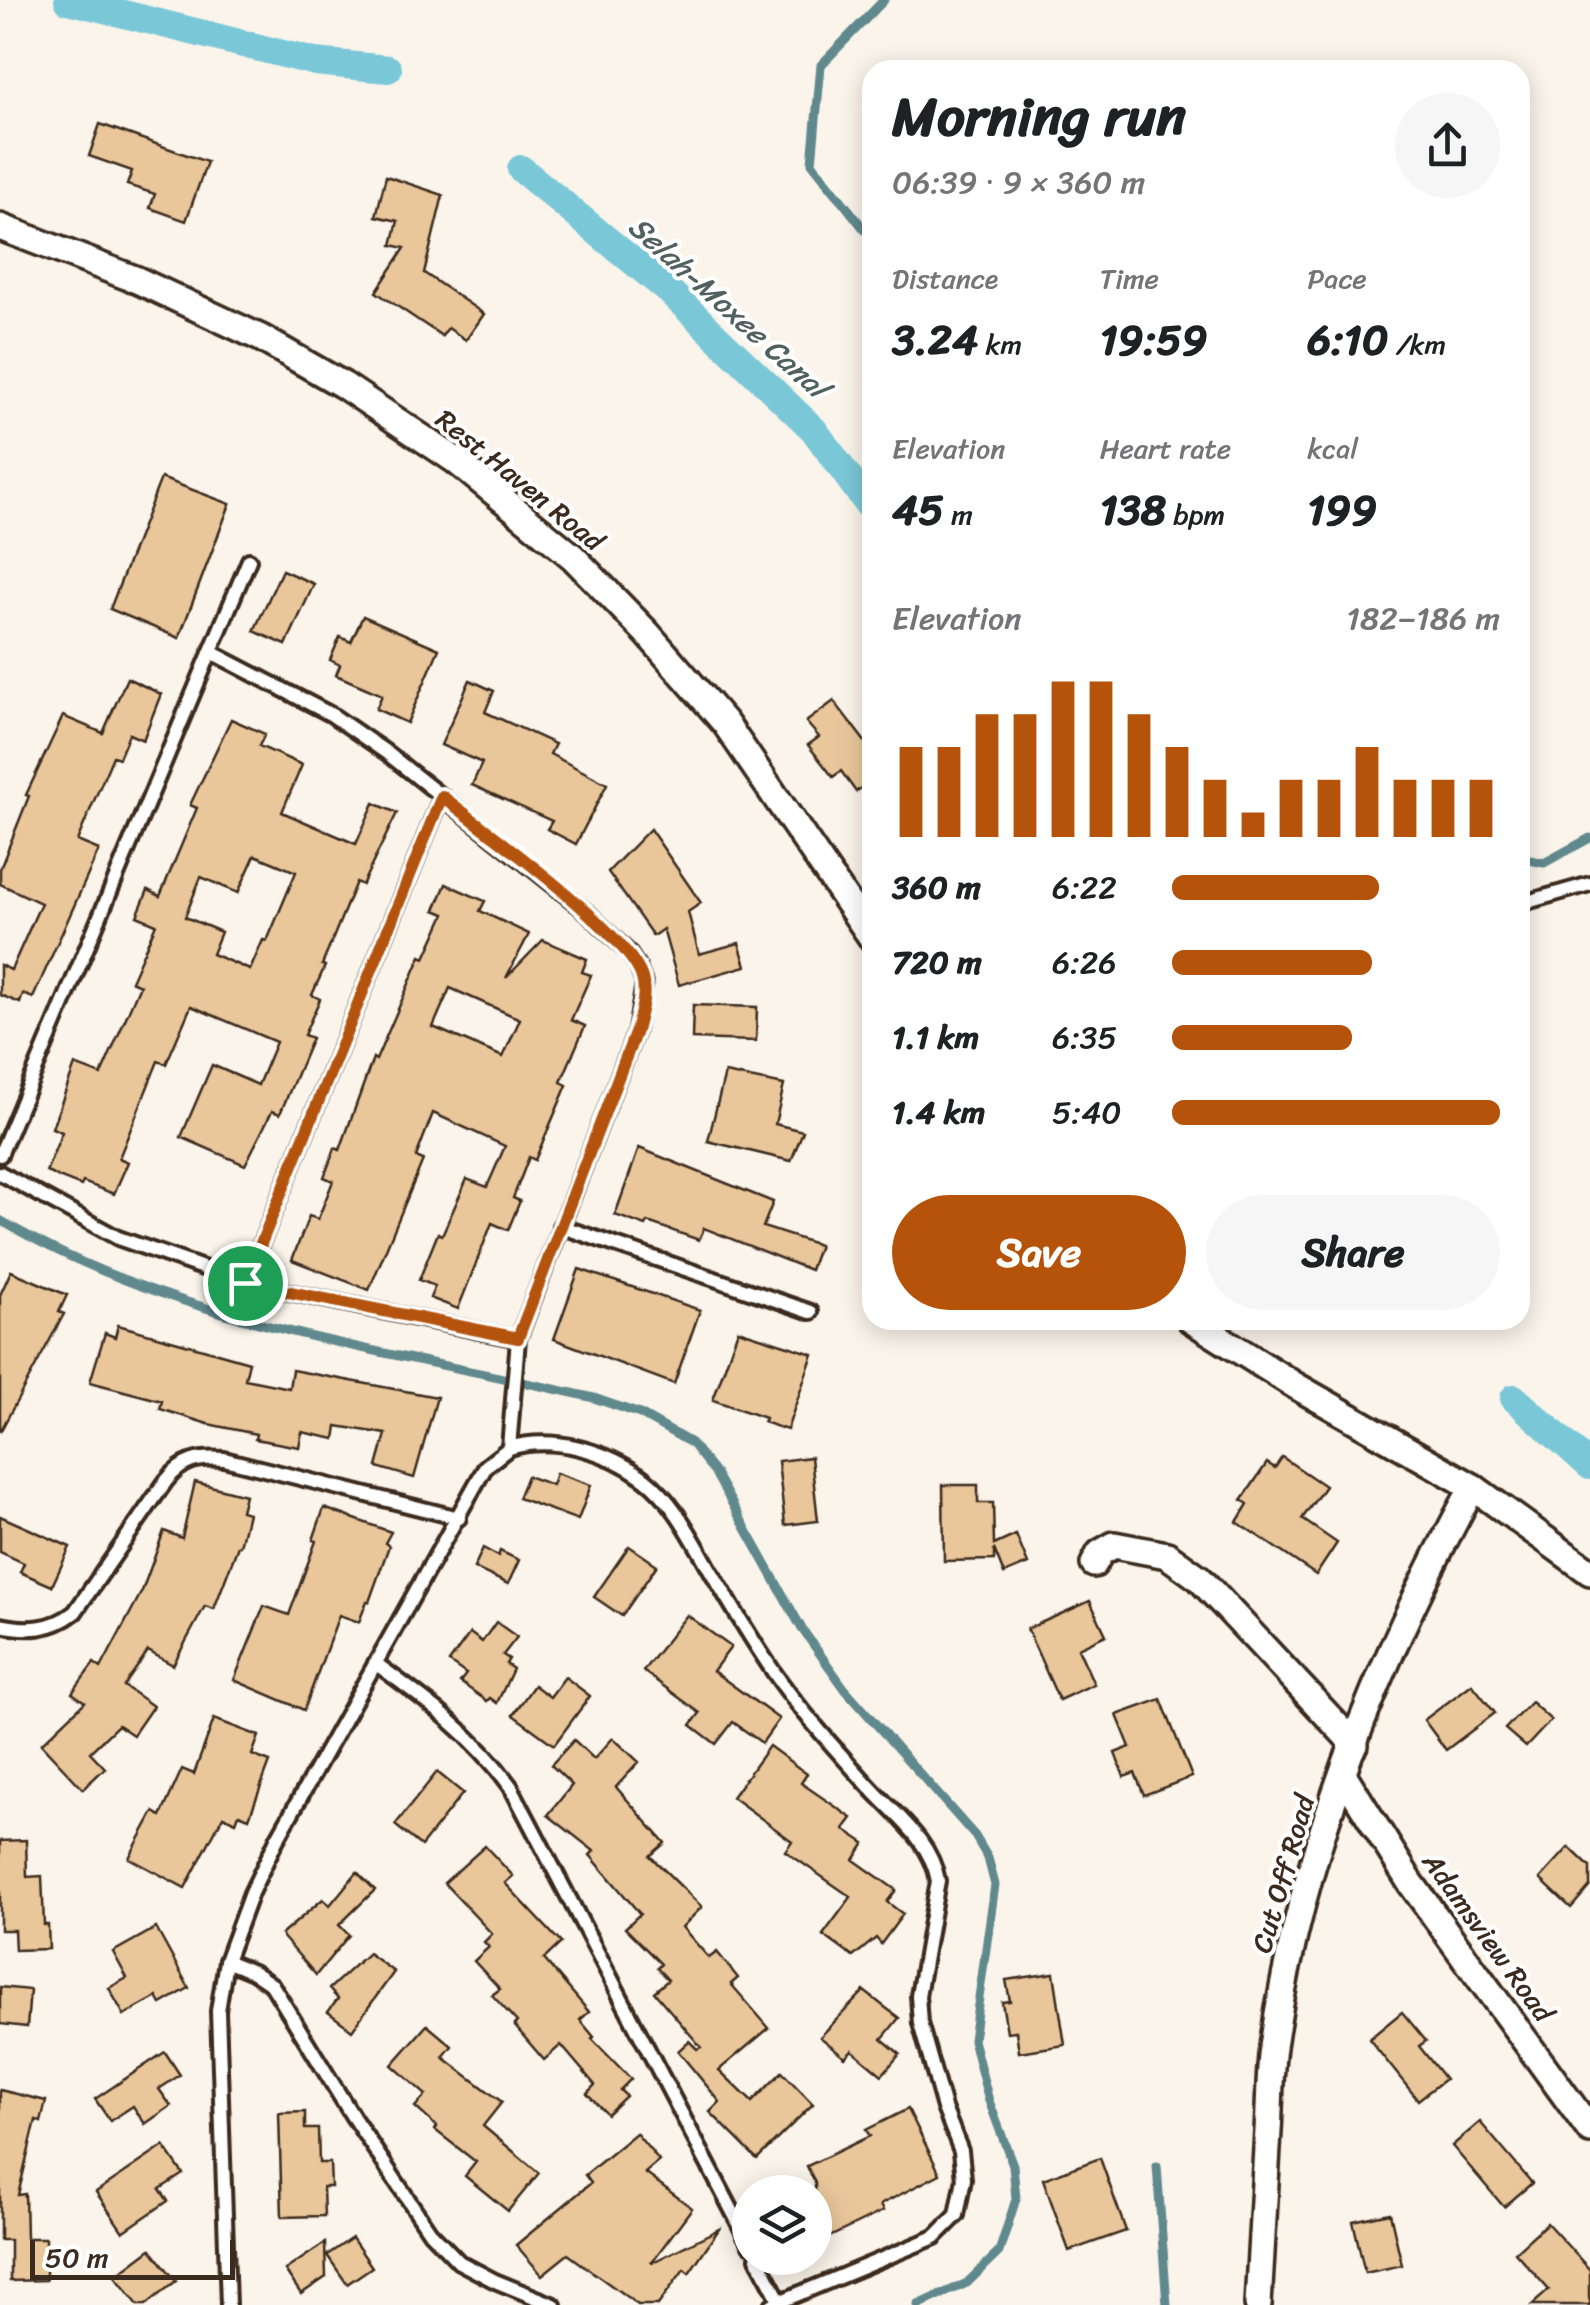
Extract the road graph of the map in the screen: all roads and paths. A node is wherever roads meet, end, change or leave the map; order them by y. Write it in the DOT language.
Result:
graph roads {
  1 [pos="0,227"];
  2 [pos="250,560"];
  3 [pos="211,652"];
  4 [pos="442,796"];
  5 [pos="1590,884"];
  6 [pos="1530,901"];
  7 [pos="862,923"];
  8 [pos="0,1155"];
  9 [pos="0,1173"];
  10 [pos="560,1226"];
  11 [pos="245,1283"];
  12 [pos="811,1312"];
  13 [pos="1207,1330"];
  14 [pos="518,1338"];
  15 [pos="509,1448"];
  16 [pos="1474,1487"];
  17 [pos="459,1518"];
  18 [pos="1094,1564"];
  19 [pos="1590,1572"];
  20 [pos="0,1625"];
  21 [pos="375,1663"];
  22 [pos="1354,1744"];
  23 [pos="1344,1774"];
  24 [pos="226,1961"];
  25 [pos="1590,2130"];
  26 [pos="732,2210"];
  27 [pos="764,2275"];
  28 [pos="776,2303"];
  29 [pos="228,2305"];
  30 [pos="554,2305"];
  31 [pos="1258,2305"];
  1 -- 7 [label="street, Rest Haven Road"];
  2 -- 3 [label="lane"];
  3 -- 4 [label="lane"];
  3 -- 8 [label="lane"];
  4 -- 10 [label="lane"];
  4 -- 11 [label="lane"];
  5 -- 6 [label="lane"];
  9 -- 11 [label="lane"];
  10 -- 12 [label="lane"];
  10 -- 14 [label="lane"];
  11 -- 14 [label="lane"];
  13 -- 16 [label="street"];
  14 -- 15 [label="lane"];
  15 -- 17 [label="lane"];
  15 -- 28 [label="lane"];
  16 -- 19 [label="street"];
  16 -- 22 [label="street, Cut Off Road"];
  17 -- 20 [label="lane"];
  17 -- 21 [label="lane"];
  18 -- 22 [label="street"];
  21 -- 24 [label="lane"];
  21 -- 26 [label="lane"];
  22 -- 23 [label="street, Cut Off Road"];
  23 -- 25 [label="street, Adamsview Road"];
  23 -- 31 [label="street, Cut Off Road"];
  24 -- 29 [label="lane"];
  24 -- 30 [label="lane"];
  27 -- 28 [label="lane"];
}
